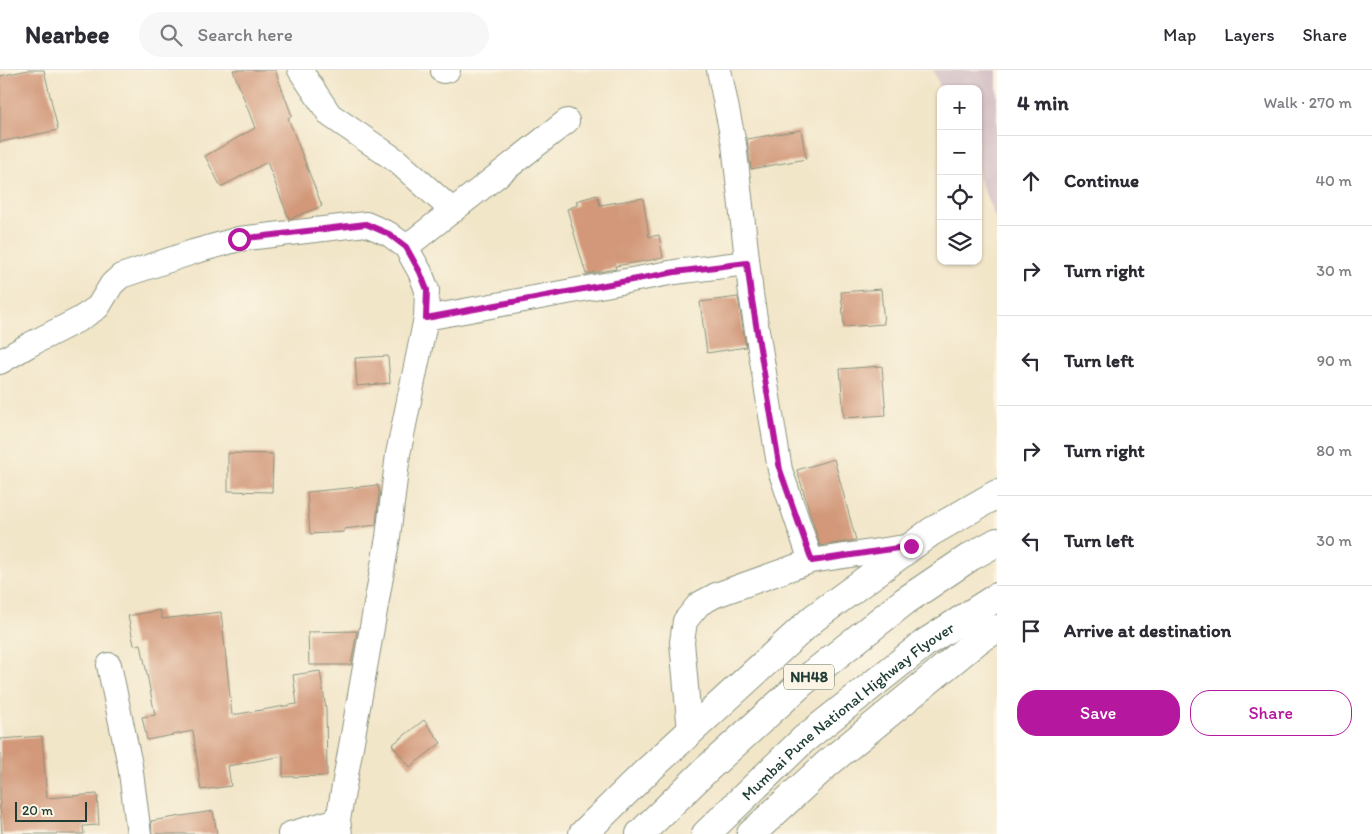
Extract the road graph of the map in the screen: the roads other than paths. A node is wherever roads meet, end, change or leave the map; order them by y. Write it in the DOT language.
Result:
graph roads {
  1 [pos="300,70"];
  2 [pos="719,70"];
  3 [pos="567,122"];
  4 [pos="453,211"];
  5 [pos="406,247"];
  6 [pos="747,263"];
  7 [pos="426,318"];
  8 [pos="0,362"];
  9 [pos="997,494"];
  10 [pos="997,542"];
  11 [pos="911,546"];
  12 [pos="812,561"];
  13 [pos="997,597"];
  14 [pos="997,629"];
  15 [pos="109,664"];
  16 [pos="690,732"];
  17 [pos="339,827"];
  18 [pos="139,834"];
  19 [pos="290,834"];
  20 [pos="583,834"];
  21 [pos="640,834"];
  22 [pos="706,834"];
  23 [pos="751,834"];
  1 -- 4 [label="street"];
  2 -- 6 [label="street"];
  3 -- 4 [label="street"];
  4 -- 5 [label="street"];
  5 -- 7 [label="street"];
  5 -- 8 [label="street"];
  6 -- 7 [label="street"];
  6 -- 12 [label="street"];
  7 -- 17 [label="street"];
  9 -- 11 [label="main road"];
  10 -- 21 [label="main road, NH48"];
  11 -- 12 [label="street"];
  11 -- 16 [label="main road"];
  12 -- 16 [label="street"];
  13 -- 22 [label="main road, Mumbai Pune National Highway Flyover / NH48"];
  14 -- 23 [label="main road"];
  15 -- 18 [label="street"];
  16 -- 20 [label="main road"];
  17 -- 19 [label="street"];
}
